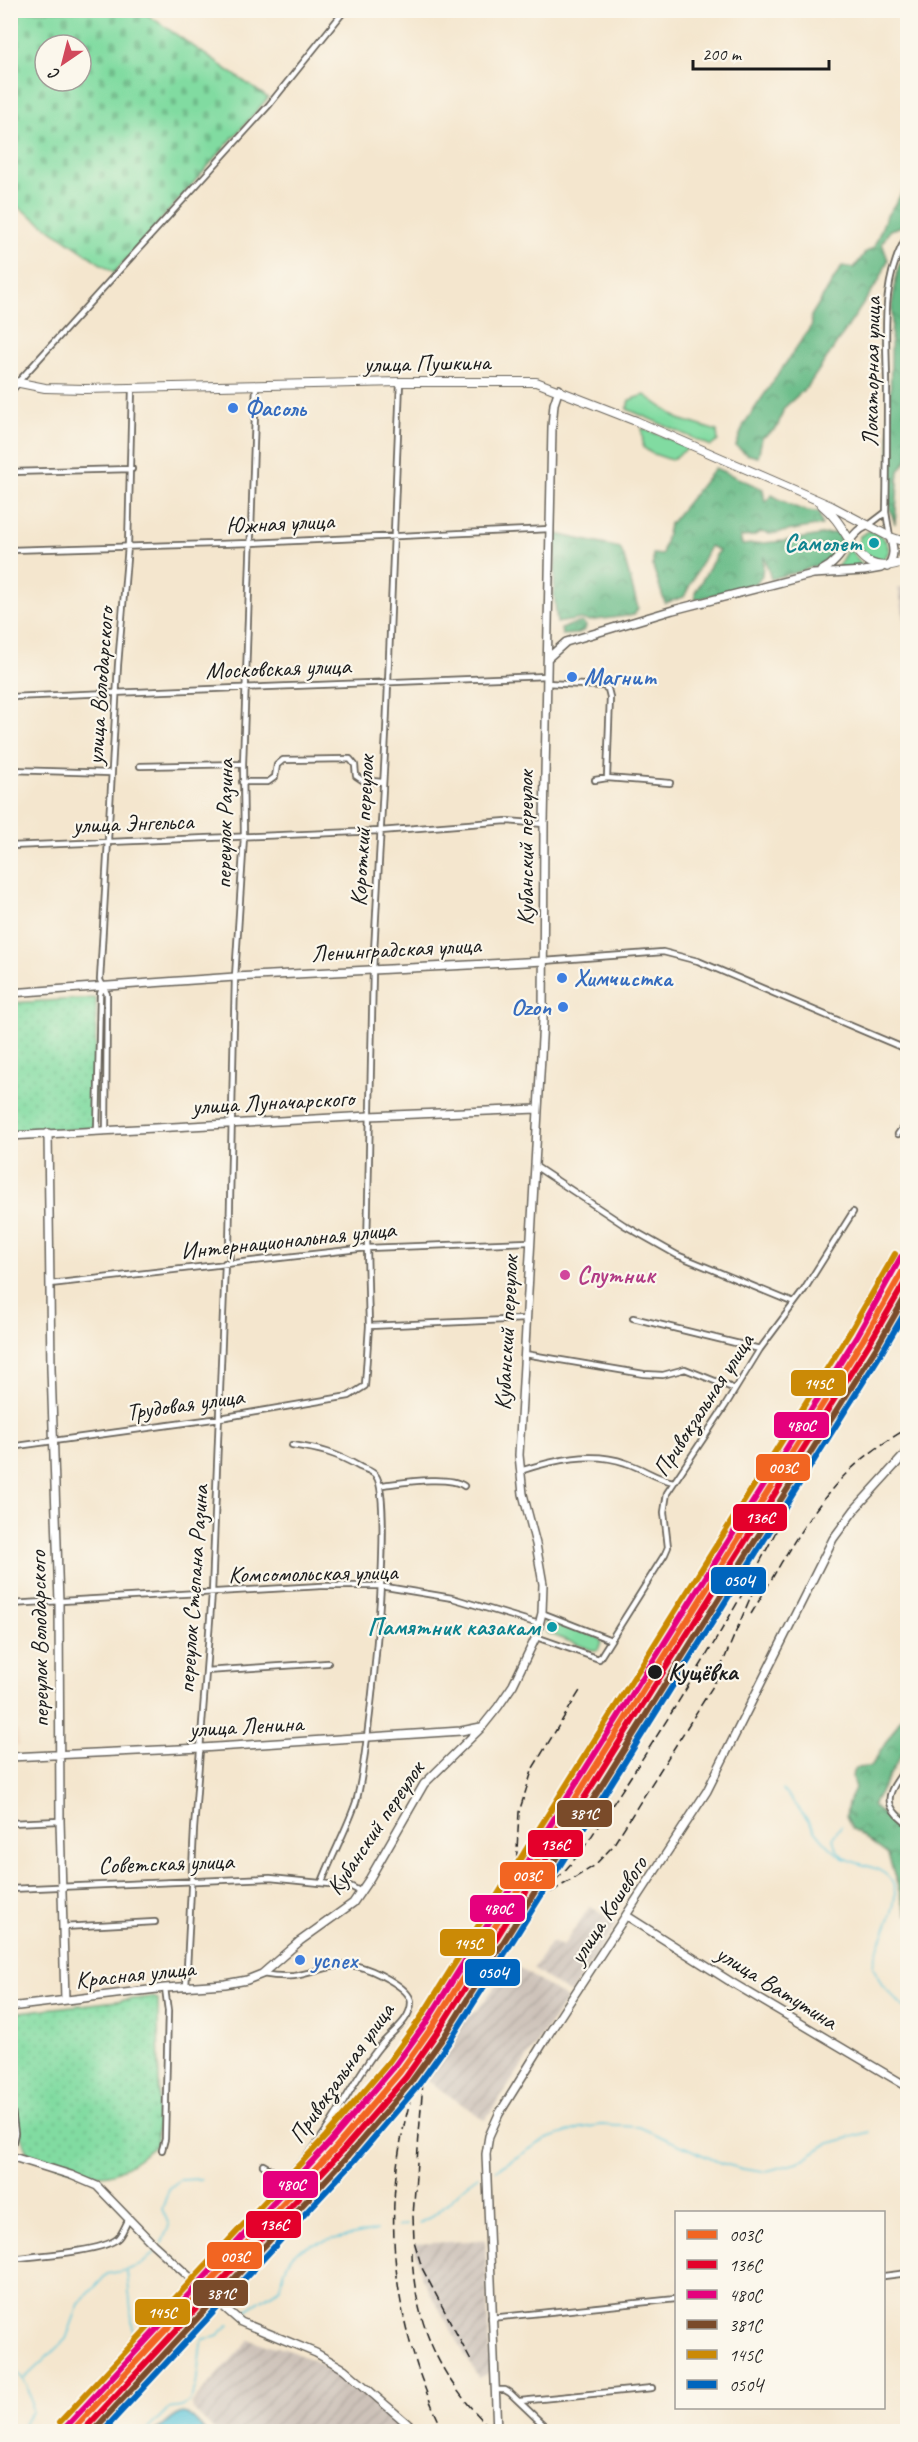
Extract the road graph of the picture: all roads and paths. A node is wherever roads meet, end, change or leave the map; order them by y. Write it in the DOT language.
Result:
graph roads {
  1 [pos="345,10"];
  2 [pos="908,235"];
  3 [pos="14,382"];
  4 [pos="400,382"];
  5 [pos="256,385"];
  6 [pos="132,388"];
  7 [pos="559,389"];
  8 [pos="10,391"];
  9 [pos="132,469"];
  10 [pos="10,472"];
  11 [pos="814,499"];
  12 [pos="886,512"];
  13 [pos="868,525"];
  14 [pos="552,529"];
  15 [pos="394,536"];
  16 [pos="890,537"];
  17 [pos="850,541"];
  18 [pos="251,543"];
  19 [pos="908,543"];
  20 [pos="128,546"];
  21 [pos="10,550"];
  22 [pos="908,561"];
  23 [pos="884,567"];
  24 [pos="813,574"];
  25 [pos="548,658"];
  26 [pos="547,679"];
  27 [pos="387,682"];
  28 [pos="246,688"];
  29 [pos="118,693"];
  30 [pos="10,697"];
  31 [pos="243,764"];
  32 [pos="140,766"];
  33 [pos="10,770"];
  34 [pos="111,773"];
  35 [pos="607,778"];
  36 [pos="596,780"];
  37 [pos="242,782"];
  38 [pos="382,782"];
  39 [pos="670,783"];
  40 [pos="544,824"];
  41 [pos="380,831"];
  42 [pos="244,837"];
  43 [pos="108,841"];
  44 [pos="10,846"];
  45 [pos="544,961"];
  46 [pos="373,970"];
  47 [pos="235,977"];
  48 [pos="103,986"];
  49 [pos="10,993"];
  50 [pos="908,1050"];
  51 [pos="537,1109"];
  52 [pos="369,1116"];
  53 [pos="908,1120"];
  54 [pos="232,1123"];
  55 [pos="98,1131"];
  56 [pos="106,1131"];
  57 [pos="48,1133"];
  58 [pos="898,1134"];
  59 [pos="10,1136"];
  60 [pos="533,1166"];
  61 [pos="853,1212"];
  62 [pos="529,1242"];
  63 [pos="367,1248"];
  64 [pos="228,1263"];
  65 [pos="50,1284"];
  66 [pos="794,1303"];
  67 [pos="633,1318"];
  68 [pos="526,1319"];
  69 [pos="369,1326"];
  70 [pos="760,1348"];
  71 [pos="525,1354"];
  72 [pos="363,1389"];
  73 [pos="735,1389"];
  74 [pos="220,1418"];
  75 [pos="55,1441"];
  76 [pos="292,1445"];
  77 [pos="10,1447"];
  78 [pos="908,1451"];
  79 [pos="520,1471"];
  80 [pos="674,1482"];
  81 [pos="381,1485"];
  82 [pos="464,1486"];
  83 [pos="380,1586"];
  84 [pos="212,1593"];
  85 [pos="59,1602"];
  86 [pos="10,1604"];
  87 [pos="542,1613"];
  88 [pos="539,1624"];
  89 [pos="536,1637"];
  90 [pos="611,1640"];
  91 [pos="328,1663"];
  92 [pos="206,1671"];
  93 [pos="482,1727"];
  94 [pos="368,1738"];
  95 [pos="201,1748"];
  96 [pos="59,1753"];
  97 [pos="10,1757"];
  98 [pos="908,1765"];
  99 [pos="60,1821"];
  100 [pos="10,1822"];
  101 [pos="908,1824"];
  102 [pos="192,1880"];
  103 [pos="322,1882"];
  104 [pos="62,1885"];
  105 [pos="10,1889"];
  106 [pos="361,1892"];
  107 [pos="338,1916"];
  108 [pos="627,1916"];
  109 [pos="155,1922"];
  110 [pos="63,1927"];
  111 [pos="262,1974"];
  112 [pos="165,1988"];
  113 [pos="186,1988"];
  114 [pos="410,1995"];
  115 [pos="65,2000"];
  116 [pos="10,2007"];
  117 [pos="908,2088"];
  118 [pos="10,2095"];
  119 [pos="162,2150"];
  120 [pos="10,2155"];
  121 [pos="263,2165"];
  122 [pos="129,2219"];
  123 [pos="10,2259"];
  124 [pos="908,2273"];
  125 [pos="885,2276"];
  126 [pos="195,2282"];
  127 [pos="209,2294"];
  128 [pos="675,2299"];
  129 [pos="491,2318"];
  130 [pos="652,2388"];
  131 [pos="494,2390"];
  132 [pos="520,2401"];
  133 [pos="417,2432"];
  134 [pos="497,2432"];
  135 [pos="551,2432"];
  1 -- 3 [label="street"];
  2 -- 12 [label="street, Локаторная улица"];
  3 -- 6 [label="main road, улица Пушкина"];
  3 -- 8 [label="street"];
  4 -- 5 [label="main road, улица Пушкина"];
  4 -- 7 [label="main road, улица Пушкина"];
  4 -- 15 [label="street, Короткий переулок"];
  5 -- 6 [label="main road, улица Пушкина"];
  5 -- 18 [label="street, переулок Разина"];
  6 -- 9 [label="street, улица Володарского"];
  7 -- 11 [label="main road, улица Пушкина"];
  7 -- 14 [label="street, Кубанский переулок"];
  9 -- 10 [label="street"];
  9 -- 20 [label="street, улица Володарского"];
  11 -- 13 [label="main road, улица Пушкина"];
  11 -- 17 [label="main road, улица Пушкина"];
  12 -- 13 [label="street"];
  12 -- 16 [label="street, Локаторная улица"];
  13 -- 16 [label="main road, улица Пушкина"];
  13 -- 17 [label="street"];
  14 -- 15 [label="street, Южная улица"];
  14 -- 25 [label="street, Кубанский переулок"];
  15 -- 18 [label="street, Южная улица"];
  15 -- 27 [label="street, Короткий переулок"];
  16 -- 19 [label="main road"];
  16 -- 23 [label="street"];
  17 -- 23 [label="main road, улица Пушкина"];
  17 -- 24 [label="street"];
  18 -- 20 [label="street, Южная улица"];
  18 -- 28 [label="street, переулок Разина"];
  20 -- 21 [label="street, Южная улица"];
  20 -- 29 [label="street, улица Володарского"];
  22 -- 23 [label="main road"];
  23 -- 24 [label="street"];
  24 -- 25 [label="street"];
  25 -- 26 [label="street, Кубанский переулок"];
  26 -- 27 [label="street, Московская улица"];
  26 -- 35 [label="street"];
  26 -- 40 [label="street, Кубанский переулок"];
  27 -- 28 [label="street, Московская улица"];
  27 -- 38 [label="street, Короткий переулок"];
  28 -- 29 [label="street, Московская улица"];
  28 -- 31 [label="street, переулок Разина"];
  29 -- 30 [label="street, Московская улица"];
  29 -- 34 [label="street, улица Володарского"];
  31 -- 32 [label="street"];
  31 -- 37 [label="street, переулок Разина"];
  33 -- 34 [label="street"];
  34 -- 43 [label="street, улица Володарского"];
  35 -- 36 [label="street"];
  35 -- 39 [label="street"];
  37 -- 38 [label="street"];
  37 -- 42 [label="street, переулок Разина"];
  38 -- 41 [label="street, Короткий переулок"];
  40 -- 41 [label="street, улица Энгельса"];
  40 -- 45 [label="street, Кубанский переулок"];
  41 -- 42 [label="street, улица Энгельса"];
  41 -- 46 [label="street, Короткий переулок"];
  42 -- 43 [label="street, улица Энгельса"];
  42 -- 47 [label="street, переулок Разина"];
  43 -- 44 [label="street, улица Энгельса"];
  43 -- 48 [label="street, улица Володарского"];
  45 -- 46 [label="street, Ленинградская улица"];
  45 -- 50 [label="street, Ленинградская улица"];
  45 -- 51 [label="street, Кубанский переулок"];
  46 -- 47 [label="street, Ленинградская улица"];
  46 -- 52 [label="street, Короткий переулок"];
  47 -- 48 [label="street, Ленинградская улица"];
  47 -- 54 [label="street, переулок Разина"];
  48 -- 49 [label="street, Ленинградская улица"];
  48 -- 55 [label="street, улица Володарского"];
  48 -- 56 [label="street, улица Володарского"];
  51 -- 52 [label="street, улица Луначарского"];
  51 -- 60 [label="street, Кубанский переулок"];
  52 -- 54 [label="street, улица Луначарского"];
  52 -- 63 [label="street, Короткий переулок"];
  53 -- 58 [label="street"];
  54 -- 56 [label="street, улица Луначарского"];
  54 -- 64 [label="street, переулок Разина"];
  55 -- 56 [label="street, улица Луначарского"];
  55 -- 57 [label="street, улица Луначарского"];
  57 -- 59 [label="street, улица Луначарского"];
  57 -- 65 [label="street, переулок Володарского"];
  60 -- 62 [label="street, Кубанский переулок"];
  60 -- 66 [label="street"];
  61 -- 66 [label="street, Привокзальная улица"];
  62 -- 63 [label="street, Интернациональная улица"];
  62 -- 68 [label="street, Кубанский переулок"];
  63 -- 64 [label="street, Интернациональная улица"];
  63 -- 69 [label="street, Короткий переулок"];
  64 -- 65 [label="street, Интернациональная улица"];
  64 -- 74 [label="street, переулок Степана Разина"];
  65 -- 75 [label="street, переулок Володарского"];
  66 -- 70 [label="street, Привокзальная улица"];
  67 -- 70 [label="street"];
  68 -- 69 [label="street"];
  68 -- 71 [label="street, Кубанский переулок"];
  69 -- 72 [label="street, Короткий переулок"];
  70 -- 73 [label="street, Привокзальная улица"];
  71 -- 73 [label="street"];
  71 -- 79 [label="street, Кубанский переулок"];
  72 -- 74 [label="street, Трудовая улица"];
  73 -- 80 [label="street, Привокзальная улица"];
  74 -- 75 [label="street, Трудовая улица"];
  74 -- 84 [label="street, переулок Степана Разина"];
  75 -- 77 [label="street, Трудовая улица"];
  75 -- 85 [label="street, переулок Володарского"];
  76 -- 81 [label="street"];
  78 -- 108 [label="street, улица Кошевого"];
  79 -- 80 [label="street"];
  79 -- 87 [label="street, Кубанский переулок"];
  80 -- 90 [label="street, Привокзальная улица"];
  81 -- 82 [label="street"];
  81 -- 83 [label="street"];
  83 -- 84 [label="street, Комсомольская улица"];
  83 -- 88 [label="street, Комсомольская улица"];
  83 -- 94 [label="street"];
  84 -- 85 [label="street, Комсомольская улица"];
  84 -- 92 [label="street, переулок Степана Разина"];
  85 -- 86 [label="street, Комсомольская улица"];
  85 -- 96 [label="street, переулок Володарского"];
  87 -- 88 [label="street, Кубанский переулок"];
  87 -- 90 [label="street"];
  88 -- 89 [label="street, Кубанский переулок"];
  89 -- 90 [label="street, Привокзальная улица"];
  89 -- 93 [label="street, Кубанский переулок"];
  91 -- 92 [label="street"];
  92 -- 95 [label="street, переулок Степана Разина"];
  93 -- 94 [label="street, улица Ленина"];
  93 -- 106 [label="street, Кубанский переулок"];
  94 -- 95 [label="street, улица Ленина"];
  94 -- 103 [label="street"];
  95 -- 96 [label="street, улица Ленина"];
  95 -- 102 [label="street, переулок Степана Разина"];
  96 -- 97 [label="street, улица Ленина"];
  96 -- 99 [label="street, переулок Володарского"];
  98 -- 101 [label="street"];
  99 -- 100 [label="street"];
  99 -- 104 [label="street, переулок Володарского"];
  102 -- 103 [label="street, Советская улица"];
  102 -- 104 [label="street, Советская улица"];
  102 -- 113 [label="street, переулок Степана Разина"];
  103 -- 106 [label="street, Советская улица"];
  104 -- 105 [label="street, Советская улица"];
  104 -- 110 [label="street, переулок Володарского"];
  106 -- 107 [label="street, Кубанский переулок"];
  107 -- 111 [label="street, Красная улица"];
  108 -- 117 [label="street, улица Ватутина"];
  108 -- 129 [label="street, улица Кошевого"];
  109 -- 110 [label="street"];
  110 -- 115 [label="street, переулок Володарского"];
  111 -- 113 [label="street, Красная улица"];
  111 -- 114 [label="street, Красная улица"];
  112 -- 113 [label="street, Красная улица"];
  112 -- 115 [label="street, Красная улица"];
  112 -- 119 [label="street"];
  114 -- 121 [label="street, Привокзальная улица"];
  115 -- 116 [label="street, Красная улица"];
  118 -- 120 [label="street"];
  120 -- 122 [label="street"];
  122 -- 123 [label="street"];
  122 -- 126 [label="street"];
  124 -- 125 [label="street"];
  127 -- 133 [label="street"];
  128 -- 129 [label="street"];
  129 -- 131 [label="street, улица Кошевого"];
  130 -- 132 [label="street"];
  131 -- 132 [label="street"];
  131 -- 134 [label="street, улица Кошевого"];
  132 -- 135 [label="street"];
}
